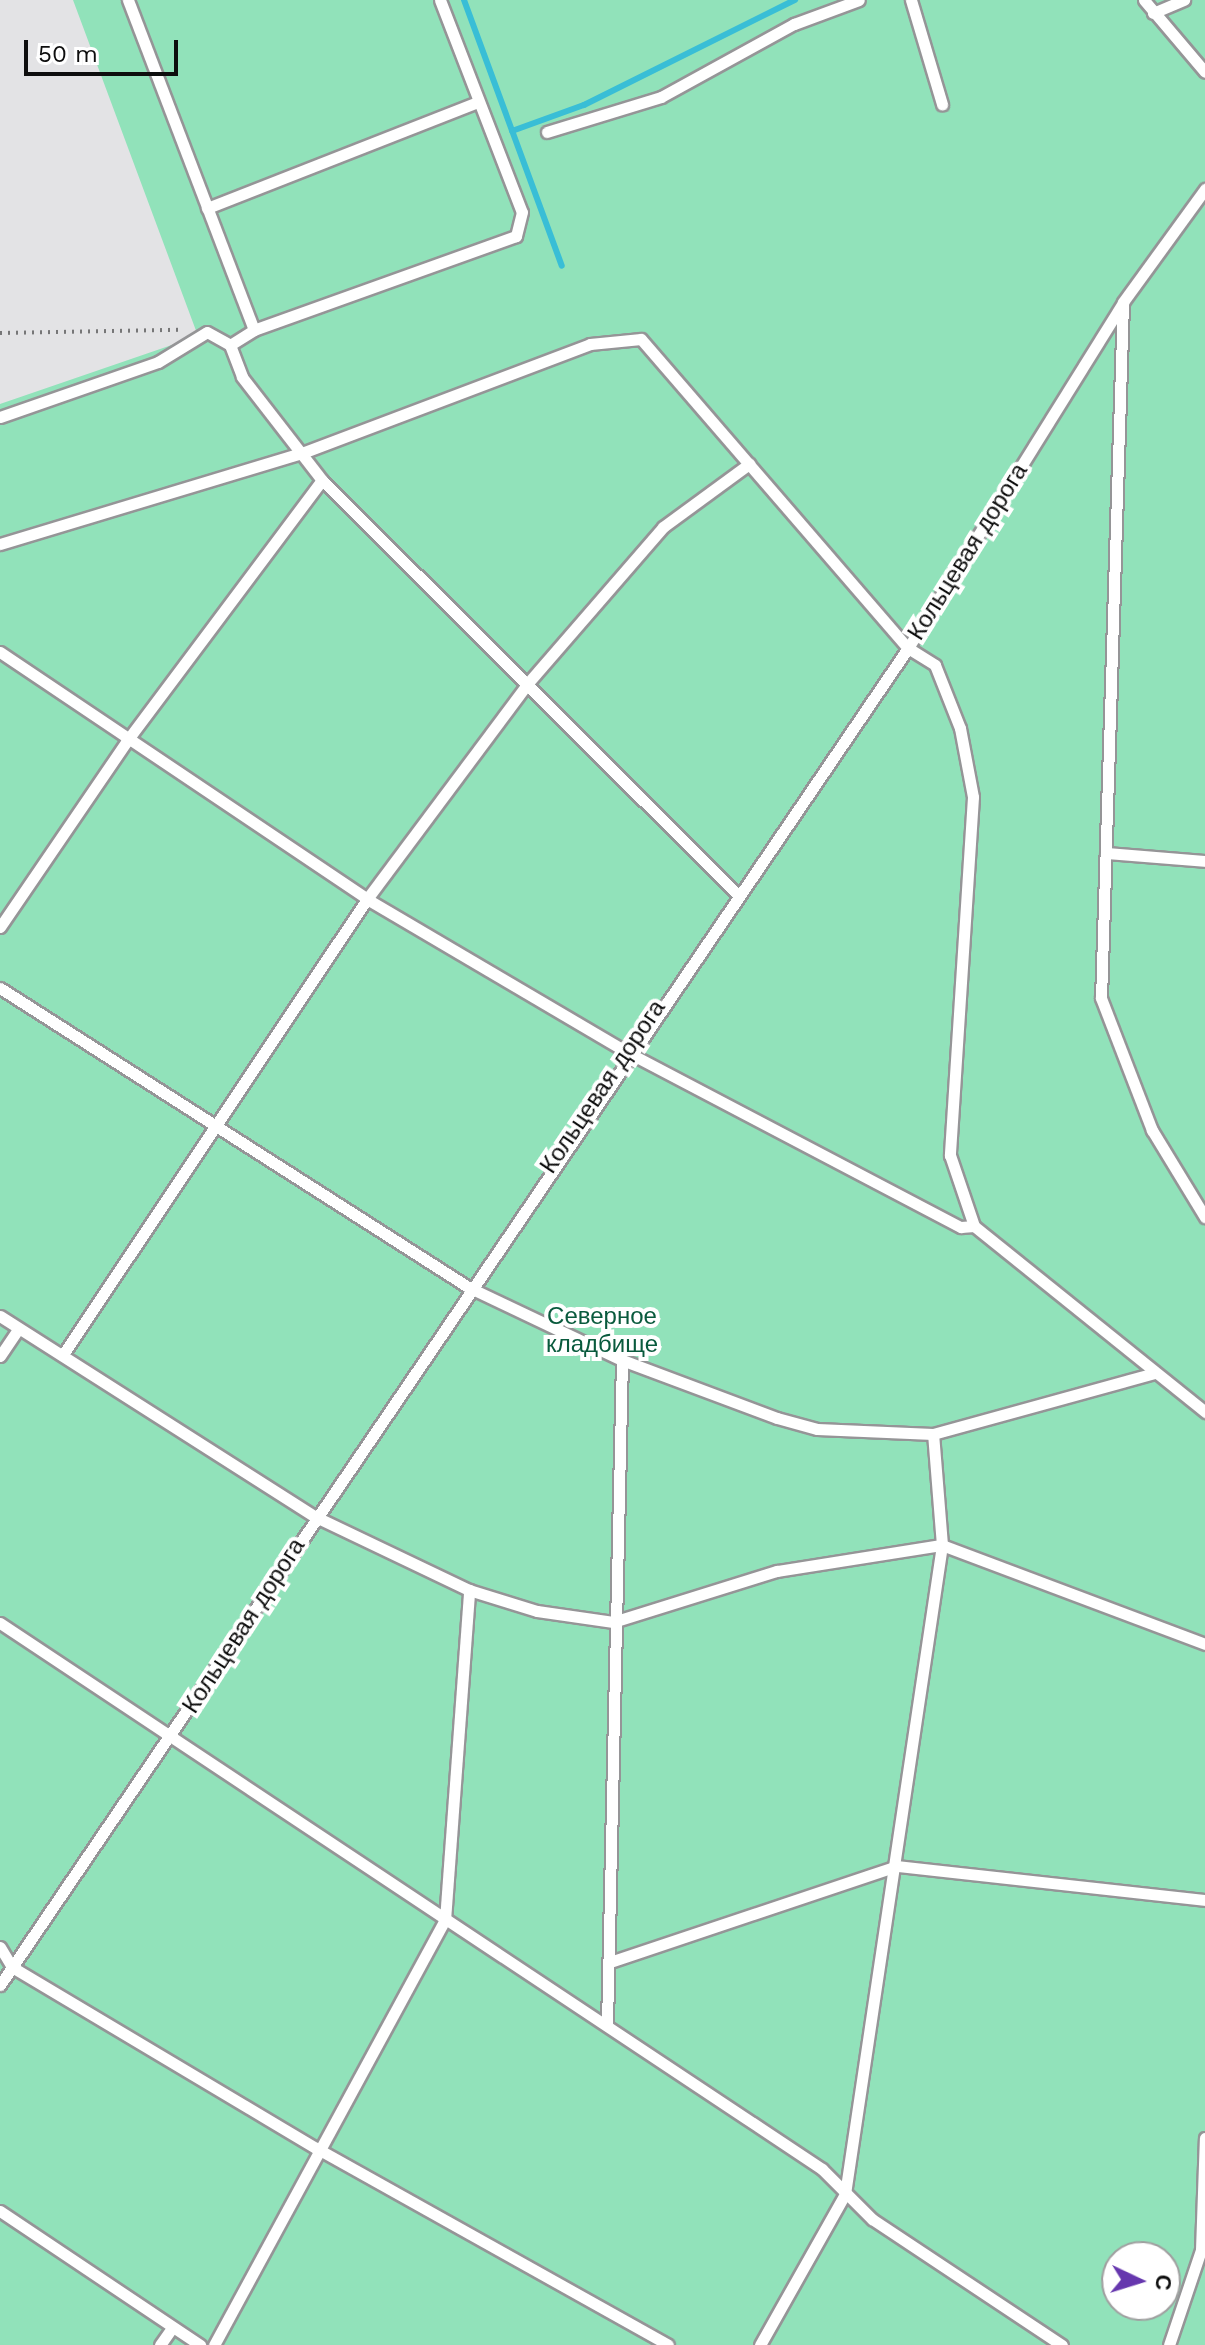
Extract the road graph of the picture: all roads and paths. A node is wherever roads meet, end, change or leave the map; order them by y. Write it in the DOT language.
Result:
graph roads {
  1 [pos="128,0"];
  2 [pos="440,0"];
  3 [pos="859,0"];
  4 [pos="911,0"];
  5 [pos="1144,0"];
  6 [pos="1184,0"];
  7 [pos="1153,13"];
  8 [pos="1205,72"];
  9 [pos="478,102"];
  10 [pos="942,104"];
  11 [pos="547,132"];
  12 [pos="1205,189"];
  13 [pos="207,208"];
  14 [pos="1123,302"];
  15 [pos="254,330"];
  16 [pos="207,332"];
  17 [pos="0,333"];
  18 [pos="230,345"];
  19 [pos="0,417"];
  20 [pos="302,453"];
  21 [pos="749,464"];
  22 [pos="322,480"];
  23 [pos="0,544"];
  24 [pos="908,648"];
  25 [pos="0,652"];
  26 [pos="528,683"];
  27 [pos="126,742"];
  28 [pos="1106,853"];
  29 [pos="1205,861"];
  30 [pos="736,893"];
  31 [pos="367,899"];
  32 [pos="0,927"];
  33 [pos="0,988"];
  34 [pos="627,1052"];
  35 [pos="217,1125"];
  36 [pos="1205,1217"];
  37 [pos="974,1226"];
  38 [pos="468,1287"];
  39 [pos="0,1316"];
  40 [pos="18,1329"];
  41 [pos="64,1353"];
  42 [pos="0,1356"];
  43 [pos="622,1360"];
  44 [pos="1154,1373"];
  45 [pos="1205,1412"];
  46 [pos="933,1434"];
  47 [pos="316,1517"];
  48 [pos="942,1545"];
  49 [pos="469,1590"];
  50 [pos="613,1622"];
  51 [pos="0,1623"];
  52 [pos="1205,1644"];
  53 [pos="173,1733"];
  54 [pos="897,1866"];
  55 [pos="1205,1900"];
  56 [pos="445,1920"];
  57 [pos="0,1947"];
  58 [pos="613,1961"];
  59 [pos="12,1967"];
  60 [pos="0,1985"];
  61 [pos="607,2025"];
  62 [pos="1205,2138"];
  63 [pos="316,2148"];
  64 [pos="845,2194"];
  65 [pos="0,2211"];
  66 [pos="1203,2251"];
  67 [pos="172,2328"];
  68 [pos="160,2345"];
  69 [pos="200,2345"];
  70 [pos="214,2345"];
  71 [pos="668,2345"];
  72 [pos="760,2345"];
  73 [pos="1062,2345"];
  74 [pos="1169,2345"];
  1 -- 13 [label="lane"];
  2 -- 9 [label="lane"];
  3 -- 11 [label="lane"];
  4 -- 10 [label="lane"];
  5 -- 7 [label="lane"];
  6 -- 7 [label="lane"];
  7 -- 8 [label="lane"];
  9 -- 13 [label="lane"];
  9 -- 15 [label="lane"];
  12 -- 14 [label="lane, Кольцевая дорога"];
  13 -- 15 [label="lane"];
  14 -- 24 [label="lane, Кольцевая дорога"];
  14 -- 28 [label="lane"];
  15 -- 18 [label="lane"];
  16 -- 17 [label="path"];
  16 -- 18 [label="lane"];
  16 -- 19 [label="lane"];
  18 -- 20 [label="lane"];
  20 -- 21 [label="lane"];
  20 -- 22 [label="lane"];
  20 -- 23 [label="lane"];
  21 -- 24 [label="lane"];
  21 -- 26 [label="lane"];
  22 -- 26 [label="lane"];
  22 -- 27 [label="lane"];
  24 -- 30 [label="lane, Кольцевая дорога"];
  24 -- 37 [label="lane"];
  25 -- 27 [label="lane"];
  26 -- 30 [label="lane"];
  26 -- 31 [label="lane"];
  27 -- 31 [label="lane"];
  27 -- 32 [label="lane"];
  28 -- 29 [label="lane"];
  28 -- 36 [label="lane"];
  30 -- 34 [label="lane, Кольцевая дорога"];
  31 -- 34 [label="lane"];
  31 -- 35 [label="lane"];
  33 -- 35 [label="lane"];
  34 -- 37 [label="lane"];
  34 -- 38 [label="lane, Кольцевая дорога"];
  35 -- 38 [label="lane"];
  35 -- 41 [label="lane"];
  37 -- 44 [label="lane"];
  38 -- 43 [label="lane"];
  38 -- 47 [label="lane, Кольцевая дорога"];
  39 -- 40 [label="lane"];
  40 -- 41 [label="lane"];
  40 -- 42 [label="lane"];
  41 -- 47 [label="lane"];
  43 -- 46 [label="lane"];
  43 -- 50 [label="lane"];
  44 -- 45 [label="lane"];
  44 -- 46 [label="lane"];
  46 -- 48 [label="lane"];
  47 -- 49 [label="lane"];
  47 -- 53 [label="lane, Кольцевая дорога"];
  48 -- 50 [label="lane"];
  48 -- 52 [label="lane"];
  48 -- 54 [label="lane"];
  49 -- 50 [label="lane"];
  49 -- 56 [label="lane"];
  50 -- 58 [label="lane"];
  51 -- 53 [label="lane"];
  53 -- 56 [label="lane"];
  53 -- 59 [label="lane, Кольцевая дорога"];
  54 -- 55 [label="lane"];
  54 -- 58 [label="lane"];
  54 -- 64 [label="lane"];
  56 -- 61 [label="lane"];
  56 -- 63 [label="lane"];
  57 -- 59 [label="lane"];
  58 -- 61 [label="lane"];
  59 -- 60 [label="lane, Кольцевая дорога"];
  59 -- 63 [label="lane"];
  61 -- 64 [label="lane"];
  62 -- 66 [label="lane"];
  63 -- 70 [label="lane"];
  63 -- 71 [label="lane"];
  64 -- 72 [label="lane"];
  64 -- 73 [label="lane"];
  65 -- 67 [label="lane"];
  66 -- 74 [label="lane"];
  67 -- 68 [label="lane"];
  67 -- 69 [label="lane"];
}
